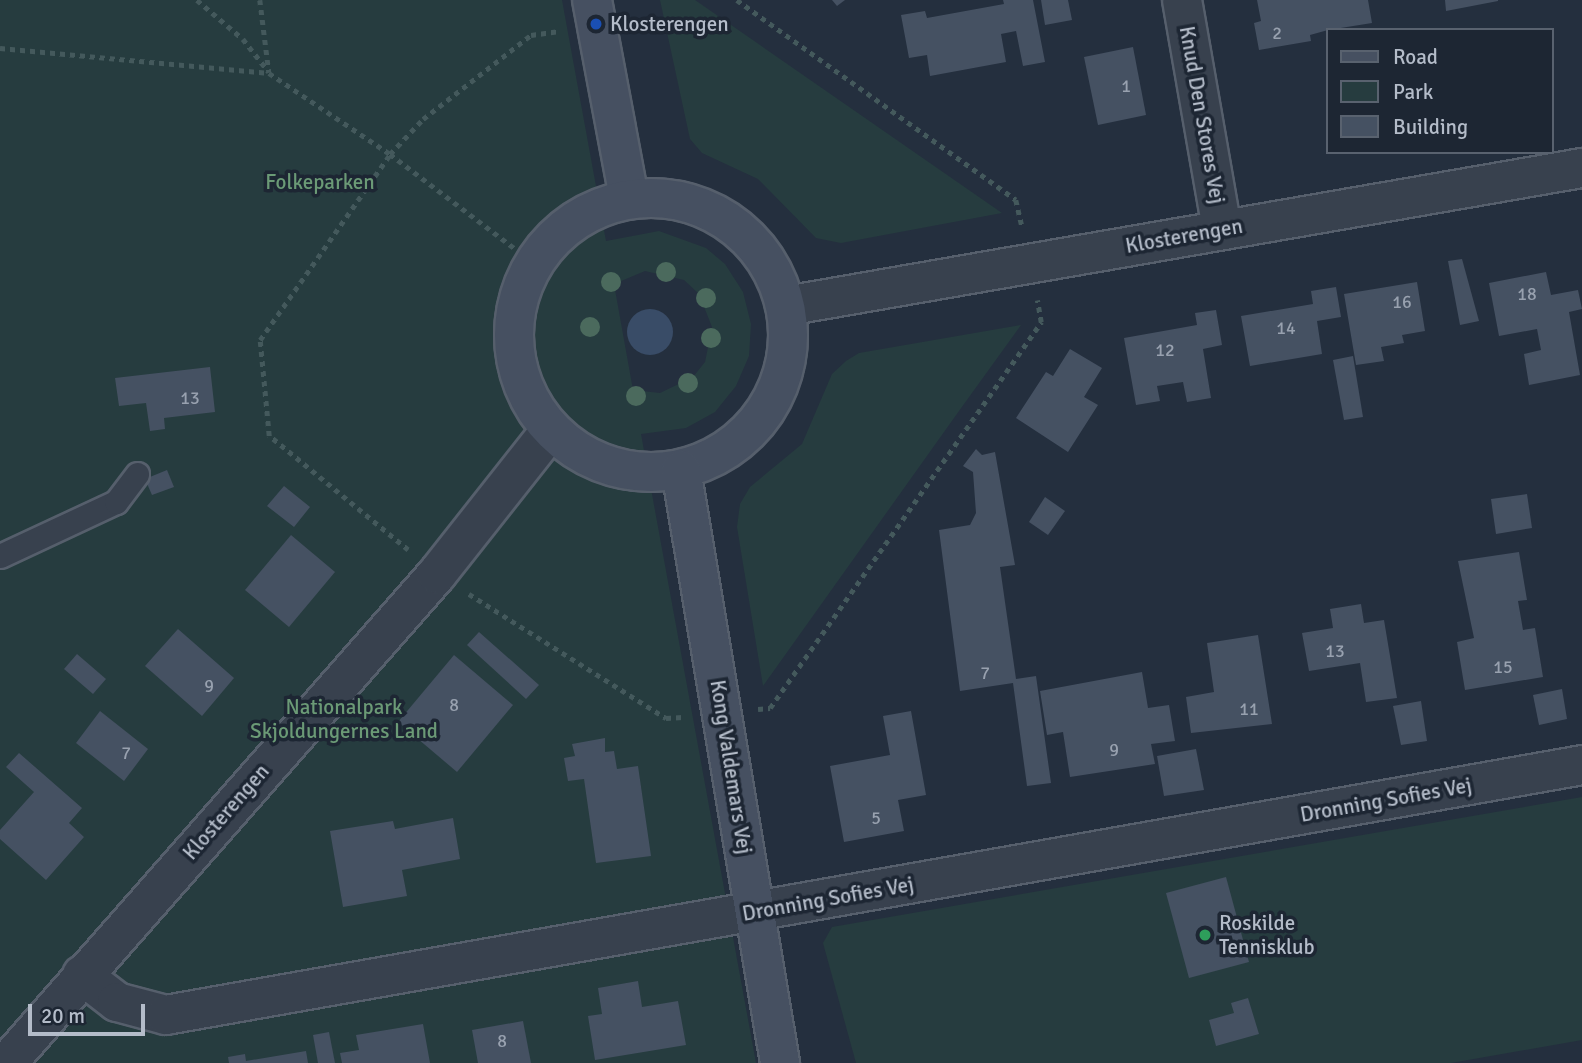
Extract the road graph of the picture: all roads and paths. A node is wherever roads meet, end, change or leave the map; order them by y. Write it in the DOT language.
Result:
graph roads {
  1 [pos="197,0"];
  2 [pos="260,0"];
  3 [pos="737,0"];
  4 [pos="1182,0"];
  5 [pos="594,12"];
  6 [pos="0,48"];
  7 [pos="269,72"];
  8 [pos="390,154"];
  9 [pos="1582,168"];
  10 [pos="629,198"];
  11 [pos="1222,230"];
  12 [pos="533,262"];
  13 [pos="1029,262"];
  14 [pos="786,306"];
  15 [pos="550,431"];
  16 [pos="681,470"];
  17 [pos="137,474"];
  18 [pos="0,556"];
  19 [pos="437,574"];
  20 [pos="722,713"];
  21 [pos="1582,765"];
  22 [pos="755,913"];
  23 [pos="82,975"];
  24 [pos="7,1063"];
  25 [pos="780,1063"];
  1 -- 7 [label="path"];
  2 -- 7 [label="path"];
  3 -- 13 [label="path"];
  4 -- 11 [label="street, Knud Den Stores Vej"];
  5 -- 8 [label="path"];
  5 -- 10 [label="main road"];
  6 -- 7 [label="path"];
  7 -- 8 [label="path"];
  8 -- 12 [label="path"];
  8 -- 19 [label="path"];
  9 -- 11 [label="street, Klosterengen"];
  10 -- 12 [label="main road"];
  10 -- 14 [label="main road"];
  11 -- 13 [label="street, Klosterengen"];
  12 -- 15 [label="main road"];
  13 -- 14 [label="street, Klosterengen"];
  13 -- 20 [label="path"];
  14 -- 16 [label="main road"];
  15 -- 16 [label="main road"];
  15 -- 19 [label="street, Klosterengen"];
  16 -- 20 [label="main road, Kong Valdemars Vej"];
  17 -- 18 [label="lane"];
  19 -- 20 [label="path"];
  19 -- 23 [label="street, Klosterengen"];
  20 -- 22 [label="main road, Kong Valdemars Vej"];
  21 -- 22 [label="street, Dronning Sofies Vej"];
  22 -- 23 [label="street, Dronning Sofies Vej"];
  22 -- 25 [label="main road, Kong Valdemars Vej"];
  23 -- 24 [label="street, Klosterengen"];
}
